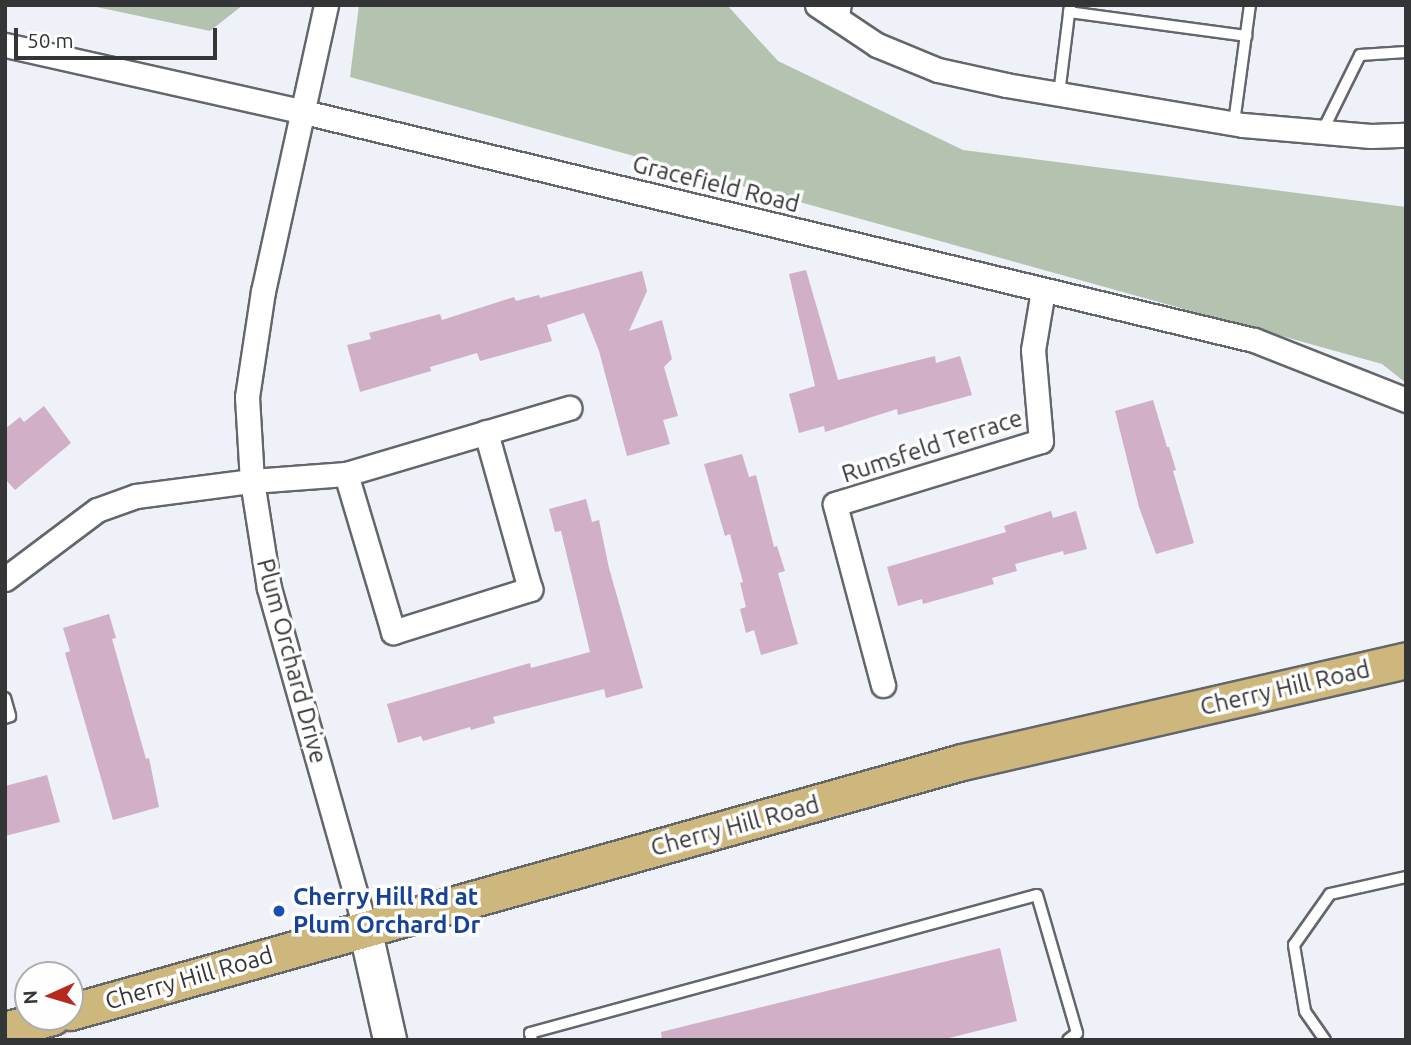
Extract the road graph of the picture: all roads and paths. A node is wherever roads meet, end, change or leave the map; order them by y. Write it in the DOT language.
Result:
graph roads {
  1 [pos="326,5"];
  2 [pos="817,5"];
  3 [pos="1250,5"];
  4 [pos="1069,9"];
  5 [pos="844,14"];
  6 [pos="1246,36"];
  7 [pos="5,45"];
  8 [pos="1406,52"];
  9 [pos="1059,94"];
  10 [pos="304,112"];
  11 [pos="1234,123"];
  12 [pos="1322,132"];
  13 [pos="1406,135"];
  14 [pos="1043,290"];
  15 [pos="1406,400"];
  16 [pos="569,408"];
  17 [pos="486,432"];
  18 [pos="346,474"];
  19 [pos="252,481"];
  20 [pos="5,579"];
  21 [pos="1406,660"];
  22 [pos="883,685"];
  23 [pos="5,698"];
  24 [pos="5,718"];
  25 [pos="1406,877"];
  26 [pos="365,928"];
  27 [pos="84,1008"];
  28 [pos="390,1040"];
  29 [pos="532,1040"];
  30 [pos="1068,1040"];
  31 [pos="1325,1040"];
  1 -- 10 [label="street, Plum Orchard Drive"];
  2 -- 5 [label="street"];
  3 -- 6 [label="lane"];
  4 -- 6 [label="lane"];
  4 -- 9 [label="lane"];
  5 -- 9 [label="street"];
  6 -- 11 [label="lane"];
  7 -- 10 [label="street, Gracefield Road"];
  8 -- 12 [label="lane"];
  9 -- 11 [label="street"];
  10 -- 14 [label="street, Gracefield Road"];
  10 -- 19 [label="street, Plum Orchard Drive"];
  11 -- 12 [label="street"];
  12 -- 13 [label="street"];
  14 -- 15 [label="street, Gracefield Road"];
  14 -- 22 [label="street, Rumsfeld Terrace"];
  16 -- 17 [label="street"];
  17 -- 18 [label="street"];
  17 -- 18 [label="street"];
  18 -- 19 [label="street"];
  19 -- 20 [label="street"];
  19 -- 26 [label="street, Plum Orchard Drive"];
  21 -- 26 [label="main road, Cherry Hill Road"];
  23 -- 24 [label="lane"];
  25 -- 31 [label="lane"];
  26 -- 27 [label="main road, Cherry Hill Road"];
  26 -- 28 [label="street, Plum Orchard Drive"];
  29 -- 30 [label="lane"];
}
